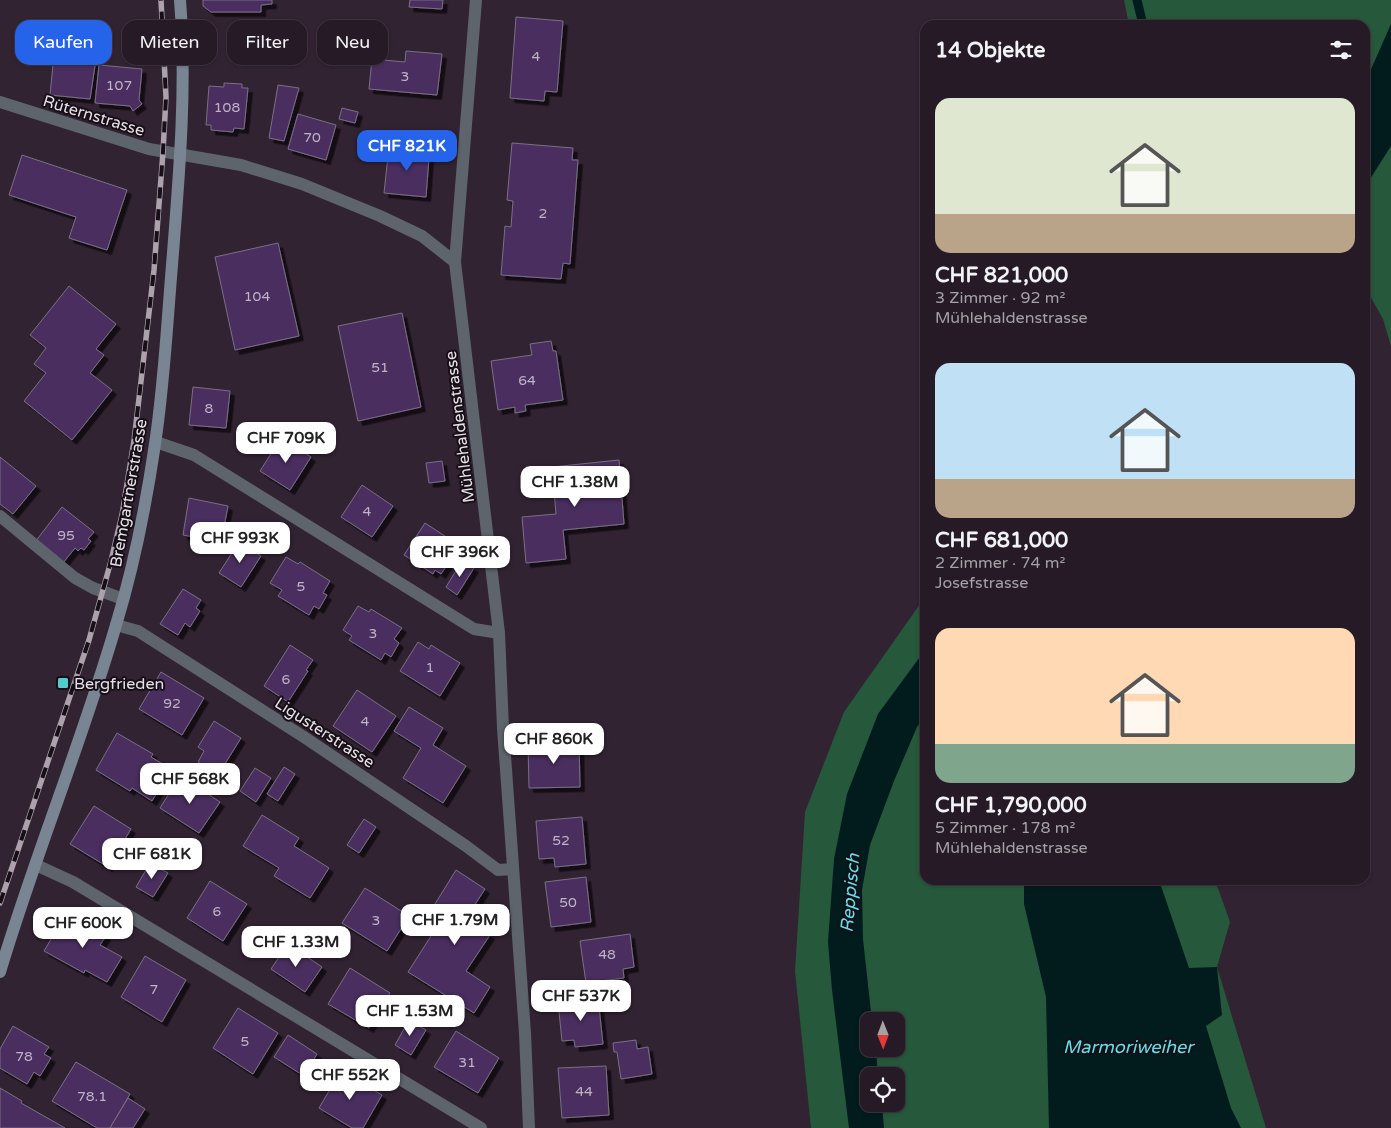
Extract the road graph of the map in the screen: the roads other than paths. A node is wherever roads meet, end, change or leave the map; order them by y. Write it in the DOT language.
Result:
graph roads {
  1 [pos="180,0"];
  2 [pos="476,0"];
  3 [pos="1,105"];
  4 [pos="179,155"];
  5 [pos="455,262"];
  6 [pos="156,442"];
  7 [pos="0,516"];
  8 [pos="123,600"];
  9 [pos="116,625"];
  10 [pos="499,633"];
  11 [pos="36,865"];
  12 [pos="512,869"];
  13 [pos="0,972"];
  14 [pos="481,1128"];
  15 [pos="529,1128"];
  1 -- 4 [label="main road, Bremgartnerstrasse"];
  2 -- 5 [label="street, Mühlehaldenstrasse"];
  3 -- 4 [label="street, Rüternstrasse"];
  4 -- 5 [label="street"];
  4 -- 6 [label="main road, Bremgartnerstrasse"];
  5 -- 10 [label="street, Mühlehaldenstrasse"];
  6 -- 8 [label="main road, Bremgartnerstrasse"];
  6 -- 10 [label="street"];
  7 -- 8 [label="street"];
  8 -- 9 [label="main road, Bremgartnerstrasse"];
  9 -- 11 [label="main road, Bremgartnerstrasse"];
  9 -- 12 [label="street, Ligusterstrasse"];
  10 -- 12 [label="street, Mühlehaldenstrasse"];
  11 -- 13 [label="main road, Bremgartnerstrasse"];
  11 -- 14 [label="street"];
  12 -- 15 [label="street, Mühlehaldenstrasse"];
}
